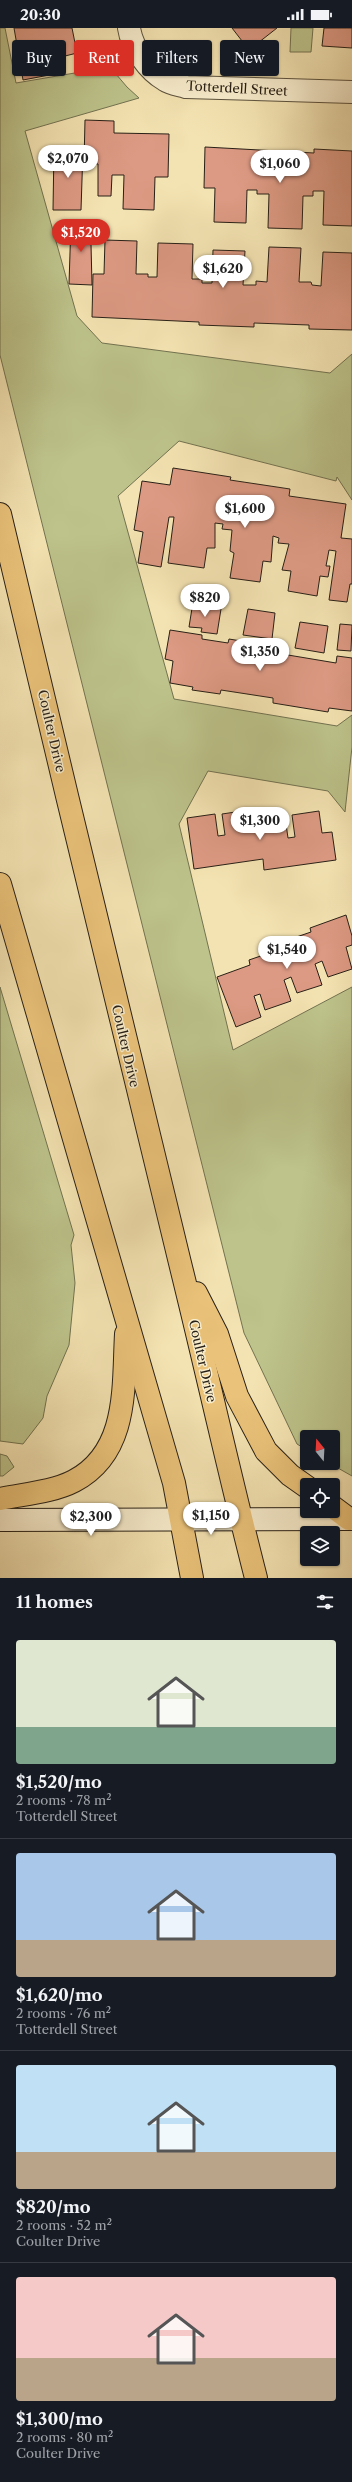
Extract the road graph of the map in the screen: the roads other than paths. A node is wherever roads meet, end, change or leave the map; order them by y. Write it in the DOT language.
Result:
graph roads {
  1 [pos="129,28"];
  2 [pos="352,92"];
  3 [pos="0,514"];
  4 [pos="0,884"];
  5 [pos="181,1264"];
  6 [pos="127,1318"];
  7 [pos="300,1482"];
  8 [pos="0,1499"];
  9 [pos="345,1515"];
  10 [pos="181,1519"];
  11 [pos="241,1519"];
  12 [pos="0,1520"];
  13 [pos="192,1578"];
  14 [pos="256,1578"];
  1 -- 2 [label="main road, Totterdell Street"];
  3 -- 5 [label="main road, Coulter Drive"];
  4 -- 6 [label="main road"];
  5 -- 7 [label="main road"];
  5 -- 11 [label="main road, Coulter Drive"];
  6 -- 8 [label="main road"];
  6 -- 10 [label="main road"];
  9 -- 11 [label="main road"];
  10 -- 11 [label="main road"];
  10 -- 12 [label="main road"];
  10 -- 13 [label="main road"];
  11 -- 14 [label="main road, Coulter Drive"];
}
